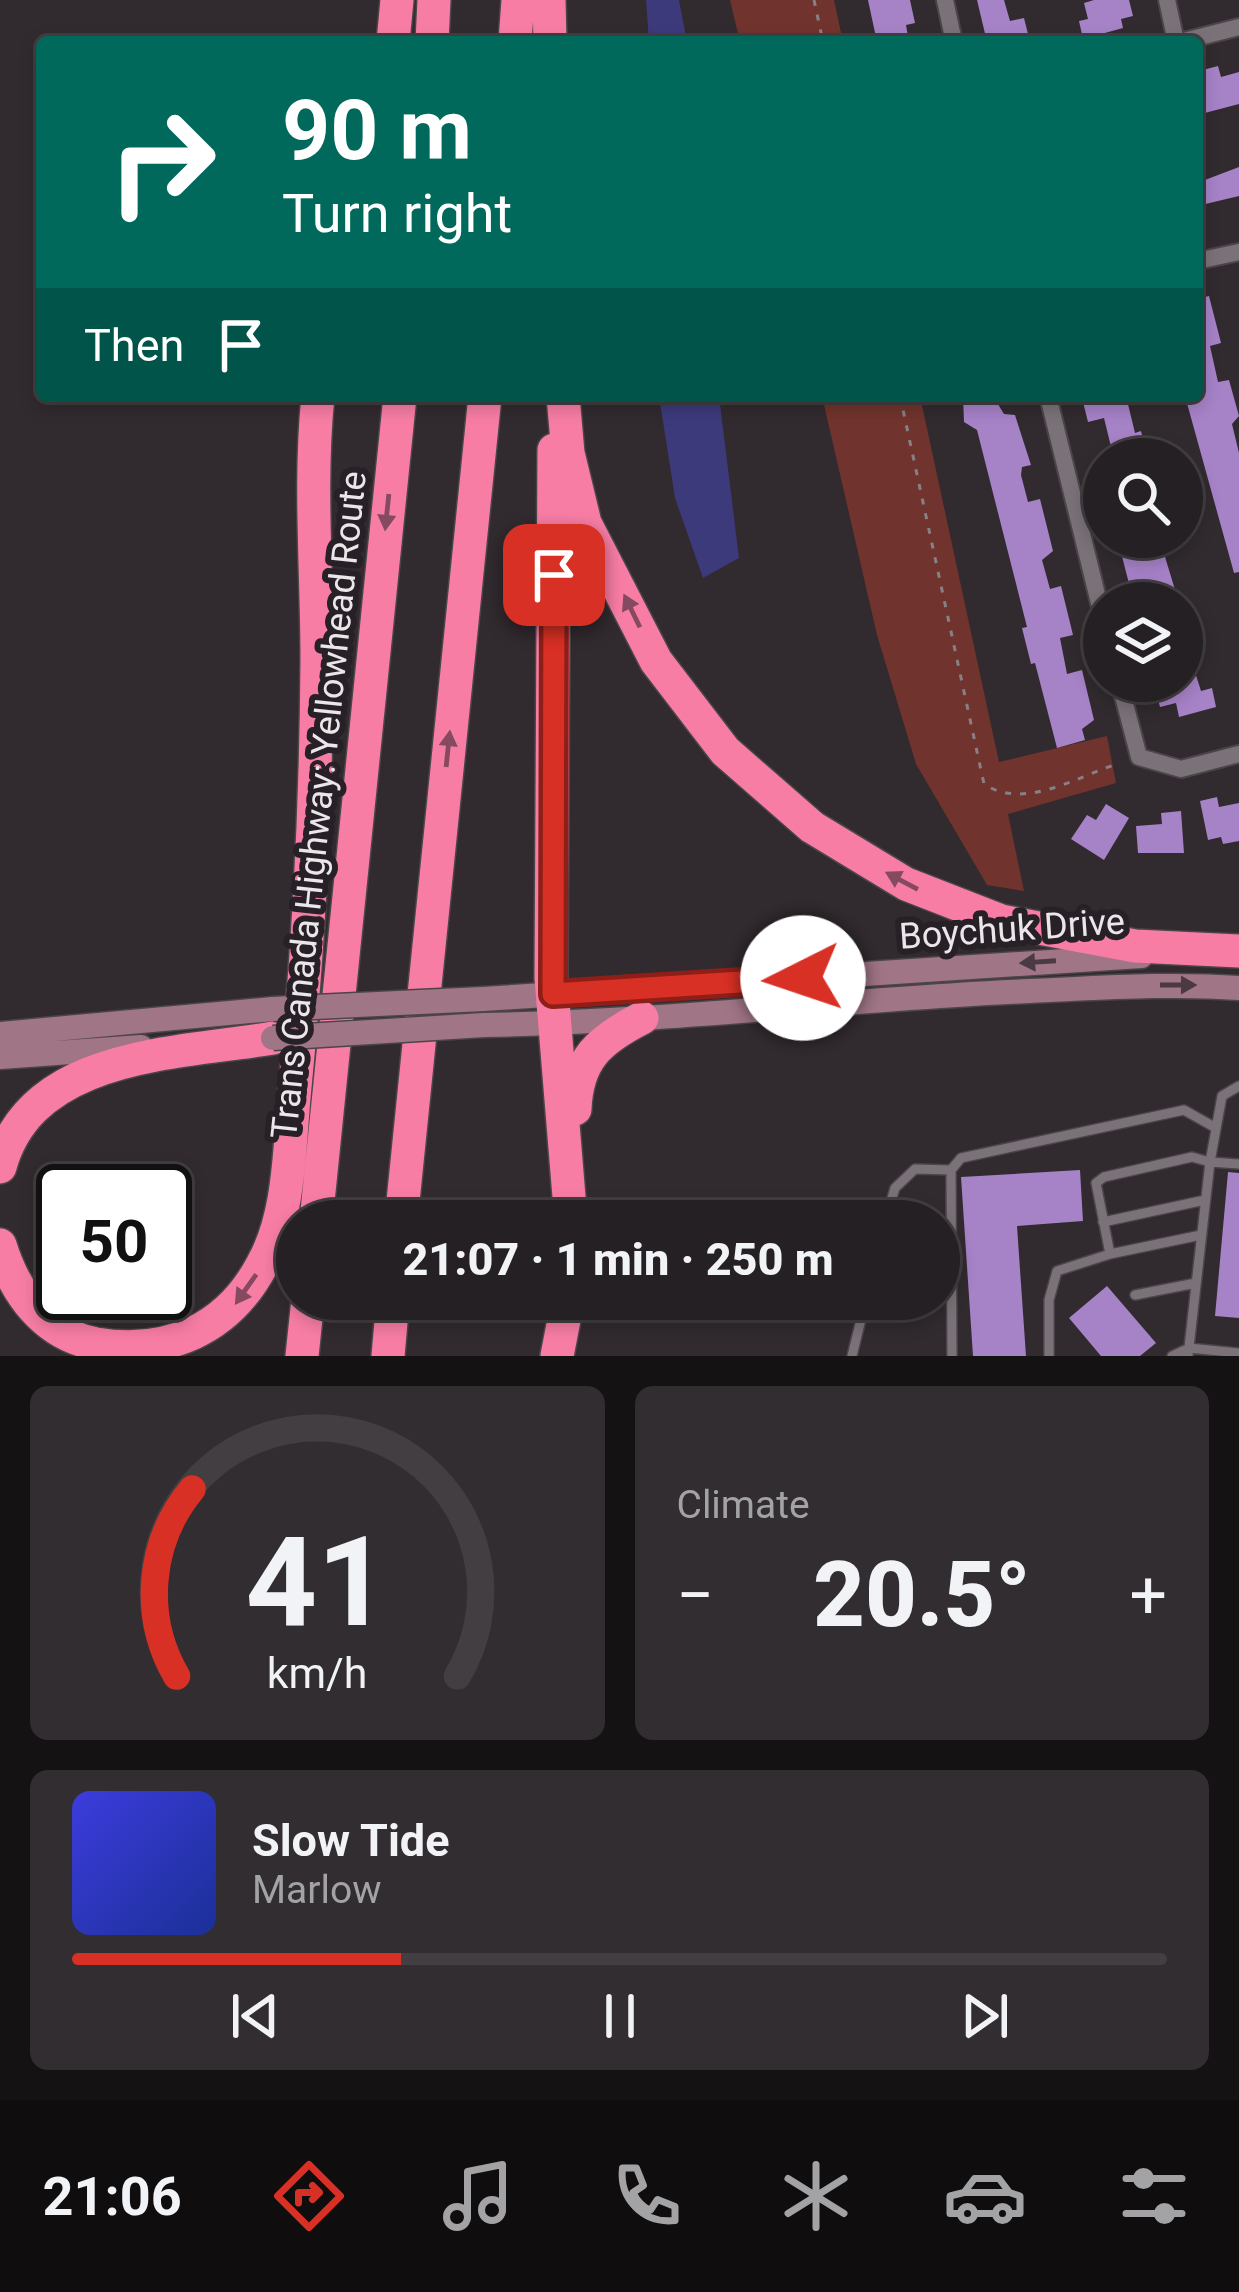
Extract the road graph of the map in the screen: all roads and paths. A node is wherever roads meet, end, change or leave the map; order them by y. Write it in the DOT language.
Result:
graph roads {
  1 [pos="398,0"];
  2 [pos="434,0"];
  3 [pos="518,0"];
  4 [pos="549,0"];
  5 [pos="814,0"];
  6 [pos="945,0"];
  7 [pos="1167,0"];
  8 [pos="1239,27"];
  9 [pos="395,36"];
  10 [pos="432,36"];
  11 [pos="515,36"];
  12 [pos="550,36"];
  13 [pos="822,36"];
  14 [pos="953,36"];
  15 [pos="1176,36"];
  16 [pos="1202,36"];
  17 [pos="1238,257"];
  18 [pos="1203,260"];
  19 [pos="319,402"];
  20 [pos="399,402"];
  21 [pos="483,402"];
  22 [pos="559,402"];
  23 [pos="560,402"];
  24 [pos="901,402"];
  25 [pos="1049,402"];
  26 [pos="1094,582"];
  27 [pos="1124,702"];
  28 [pos="1239,754"];
  29 [pos="1114,764"];
  30 [pos="1239,952"];
  31 [pos="1239,988"];
  32 [pos="554,1009"];
  33 [pos="642,1018"];
  34 [pos="273,1023"];
  35 [pos="0,1034"];
  36 [pos="0,1057"];
  37 [pos="1239,1086"];
  38 [pos="1216,1128"];
  39 [pos="1210,1162"];
  40 [pos="1239,1164"];
  41 [pos="0,1167"];
  42 [pos="951,1170"];
  43 [pos="318,1200"];
  44 [pos="403,1200"];
  45 [pos="571,1200"];
  46 [pos="573,1200"];
  47 [pos="891,1200"];
  48 [pos="1205,1200"];
  49 [pos="1103,1222"];
  50 [pos="1201,1235"];
  51 [pos="0,1245"];
  52 [pos="1110,1254"];
  53 [pos="0,1279"];
  54 [pos="1196,1283"];
  55 [pos="1135,1295"];
  56 [pos="29,1307"];
  57 [pos="306,1320"];
  58 [pos="392,1320"];
  59 [pos="564,1320"];
  60 [pos="861,1320"];
  61 [pos="1189,1352"];
  62 [pos="1239,1352"];
  63 [pos="302,1356"];
  64 [pos="388,1356"];
  65 [pos="557,1356"];
  66 [pos="852,1356"];
  67 [pos="952,1356"];
  68 [pos="1048,1356"];
  69 [pos="1172,1356"];
  1 -- 9 [label="highway"];
  2 -- 10 [label="highway"];
  3 -- 11 [label="highway"];
  4 -- 12 [label="highway"];
  5 -- 13 [label="path"];
  6 -- 14 [label="street"];
  7 -- 15 [label="street"];
  8 -- 16 [label="street"];
  17 -- 18 [label="street"];
  19 -- 56 [label="highway, one-way"];
  20 -- 43 [label="highway, Trans Canada Highway: Yellowhead Route, one-way"];
  44 -- 21 [label="highway, one-way"];
  22 -- 32 [label="highway"];
  30 -- 23 [label="highway, one-way"];
  24 -- 29 [label="path"];
  25 -- 26 [label="street"];
  27 -- 28 [label="street"];
  30 -- 32 [label="main road, Boychuk Drive, one-way"];
  33 -- 31 [label="main road, Boychuk Drive, one-way"];
  32 -- 33 [label="main road, Boychuk Drive"];
  32 -- 34 [label="main road, Boychuk Drive, bridge"];
  32 -- 34 [label="main road, Boychuk Drive, bridge"];
  32 -- 45 [label="highway"];
  33 -- 46 [label="highway"];
  34 -- 35 [label="main road, Boychuk Drive"];
  34 -- 36 [label="main road, Boychuk Drive"];
  34 -- 41 [label="highway"];
  37 -- 38 [label="lane"];
  38 -- 39 [label="lane"];
  38 -- 42 [label="lane"];
  39 -- 40 [label="lane"];
  39 -- 48 [label="lane"];
  39 -- 49 [label="lane"];
  42 -- 47 [label="lane"];
  42 -- 67 [label="lane"];
  48 -- 49 [label="lane"];
  48 -- 50 [label="lane"];
  49 -- 52 [label="lane"];
  50 -- 52 [label="lane"];
  50 -- 54 [label="lane"];
  51 -- 56 [label="highway"];
  52 -- 68 [label="lane"];
  53 -- 56 [label="highway"];
  54 -- 55 [label="lane"];
  54 -- 61 [label="lane"];
  57 -- 63 [label="highway"];
  58 -- 64 [label="highway"];
  59 -- 65 [label="highway"];
  60 -- 66 [label="lane"];
  61 -- 62 [label="lane"];
  61 -- 69 [label="lane"];
}
